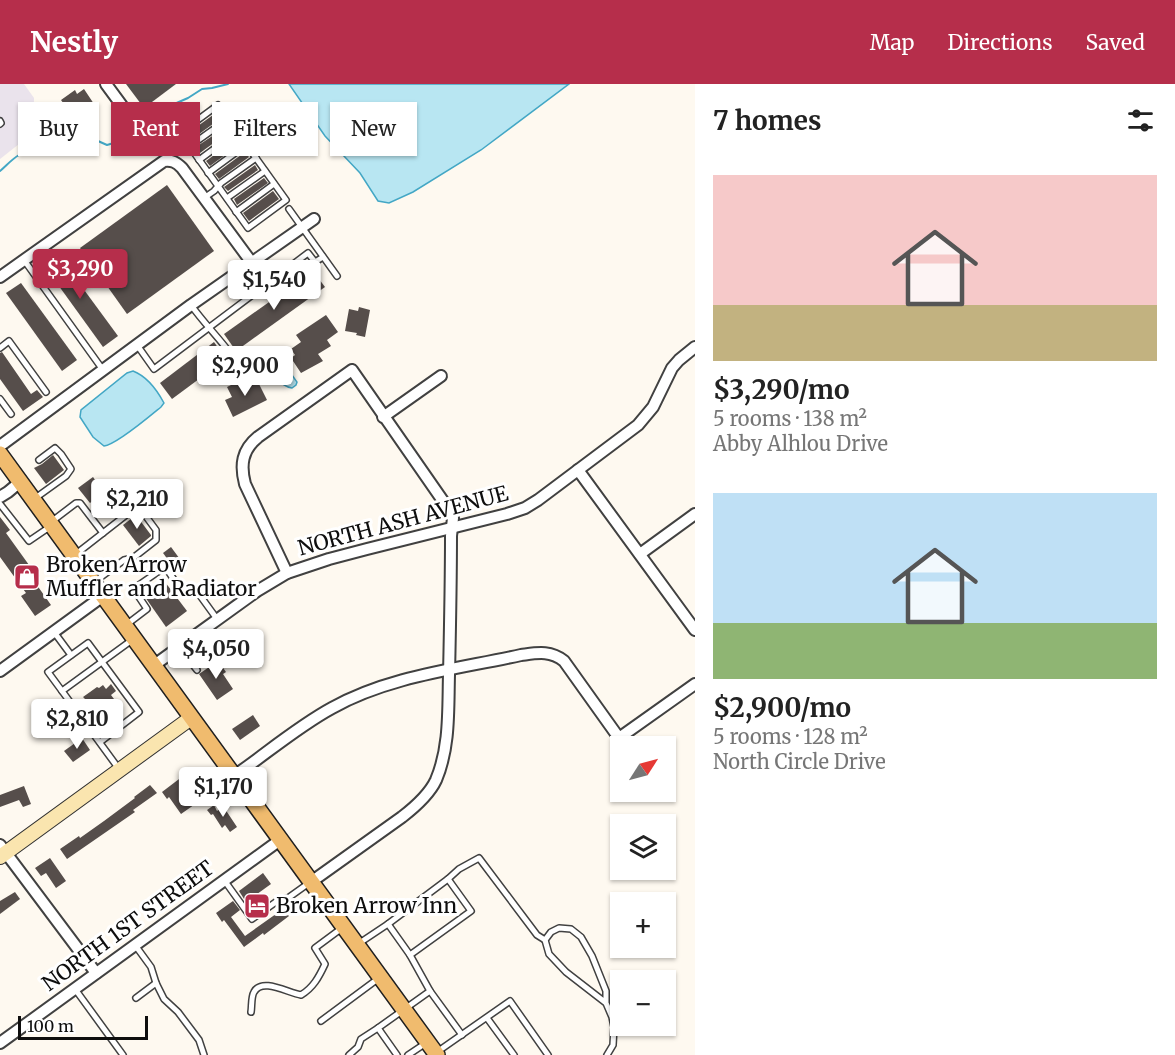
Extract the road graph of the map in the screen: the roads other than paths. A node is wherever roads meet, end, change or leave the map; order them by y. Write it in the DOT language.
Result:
graph roads {
  1 [pos="106,84"];
  2 [pos="119,102"];
  3 [pos="212,150"];
  4 [pos="196,156"];
  5 [pos="231,156"];
  6 [pos="256,158"];
  7 [pos="199,160"];
  8 [pos="265,171"];
  9 [pos="208,173"];
  10 [pos="274,184"];
  11 [pos="218,186"];
  12 [pos="204,198"];
  13 [pos="227,198"];
  14 [pos="289,209"];
  15 [pos="236,212"];
  16 [pos="314,219"];
  17 [pos="301,227"];
  18 [pos="323,256"];
  19 [pos="24,260"];
  20 [pos="252,263"];
  21 [pos="337,276"];
  22 [pos="0,278"];
  23 [pos="191,305"];
  24 [pos="209,328"];
  25 [pos="137,345"];
  26 [pos="695,346"];
  27 [pos="0,348"];
  28 [pos="230,353"];
  29 [pos="103,370"];
  30 [pos="441,376"];
  31 [pos="45,392"];
  32 [pos="0,399"];
  33 [pos="11,414"];
  34 [pos="383,417"];
  35 [pos="0,446"];
  36 [pos="0,454"];
  37 [pos="39,460"];
  38 [pos="578,470"];
  39 [pos="20,482"];
  40 [pos="0,497"];
  41 [pos="33,500"];
  42 [pos="0,504"];
  43 [pos="695,514"];
  44 [pos="51,524"];
  45 [pos="453,527"];
  46 [pos="103,533"];
  47 [pos="640,554"];
  48 [pos="74,556"];
  49 [pos="287,573"];
  50 [pos="93,583"];
  51 [pos="103,596"];
  52 [pos="217,619"];
  53 [pos="695,630"];
  54 [pos="54,632"];
  55 [pos="129,633"];
  56 [pos="179,647"];
  57 [pos="71,655"];
  58 [pos="102,662"];
  59 [pos="153,666"];
  60 [pos="197,670"];
  61 [pos="449,670"];
  62 [pos="0,671"];
  63 [pos="695,684"];
  64 [pos="62,691"];
  65 [pos="191,718"];
  66 [pos="100,742"];
  67 [pos="120,770"];
  68 [pos="237,782"];
  69 [pos="280,840"];
  70 [pos="2,851"];
  71 [pos="448,879"];
  72 [pos="224,880"];
  73 [pos="310,882"];
  74 [pos="388,924"];
  75 [pos="344,927"];
  76 [pos="545,940"];
  77 [pos="135,945"];
  78 [pos="357,945"];
  79 [pos="410,956"];
  80 [pos="96,973"];
  81 [pos="380,977"];
  82 [pos="156,983"];
  83 [pos="75,989"];
  84 [pos="430,991"];
  85 [pos="136,998"];
  86 [pos="606,1004"];
  87 [pos="404,1010"];
  88 [pos="251,1012"];
  89 [pos="487,1018"];
  90 [pos="321,1021"];
  91 [pos="378,1028"];
  92 [pos="462,1035"];
  93 [pos="0,1043"];
  94 [pos="433,1050"];
  95 [pos="123,1055"];
  96 [pos="204,1055"];
  97 [pos="349,1055"];
  98 [pos="397,1055"];
  99 [pos="408,1055"];
  100 [pos="514,1055"];
  101 [pos="548,1055"];
  102 [pos="607,1055"];
  1 -- 2 [label="street"];
  3 -- 7 [label="lane"];
  4 -- 7 [label="lane"];
  5 -- 9 [label="lane"];
  6 -- 8 [label="lane"];
  6 -- 11 [label="lane"];
  7 -- 9 [label="lane"];
  8 -- 10 [label="lane"];
  8 -- 13 [label="lane"];
  9 -- 11 [label="lane"];
  10 -- 15 [label="lane"];
  10 -- 15 [label="lane"];
  11 -- 12 [label="lane"];
  11 -- 13 [label="lane"];
  12 -- 19 [label="street"];
  12 -- 20 [label="street"];
  13 -- 15 [label="lane"];
  14 -- 17 [label="lane"];
  16 -- 17 [label="street"];
  17 -- 18 [label="lane"];
  17 -- 20 [label="street"];
  18 -- 21 [label="lane"];
  18 -- 24 [label="lane"];
  19 -- 22 [label="street"];
  19 -- 29 [label="lane"];
  20 -- 23 [label="street"];
  23 -- 24 [label="lane"];
  23 -- 25 [label="street"];
  24 -- 25 [label="lane"];
  24 -- 28 [label="lane"];
  25 -- 29 [label="street"];
  26 -- 38 [label="street, NORTH ASH AVENUE"];
  27 -- 31 [label="lane"];
  29 -- 35 [label="street"];
  30 -- 34 [label="street"];
  32 -- 33 [label="lane"];
  34 -- 45 [label="street"];
  34 -- 49 [label="street"];
  36 -- 39 [label="main road"];
  37 -- 41 [label="lane"];
  38 -- 45 [label="street, NORTH ASH AVENUE"];
  38 -- 47 [label="street"];
  39 -- 40 [label="street"];
  39 -- 41 [label="main road"];
  41 -- 44 [label="main road"];
  42 -- 44 [label="lane"];
  43 -- 47 [label="street"];
  44 -- 46 [label="lane"];
  44 -- 48 [label="main road"];
  45 -- 49 [label="street, NORTH ASH AVENUE"];
  45 -- 61 [label="street"];
  46 -- 48 [label="lane"];
  46 -- 50 [label="lane"];
  47 -- 53 [label="street"];
  48 -- 50 [label="main road"];
  49 -- 52 [label="street, NORTH ASH AVENUE"];
  50 -- 51 [label="main road"];
  51 -- 54 [label="street"];
  51 -- 55 [label="main road"];
  52 -- 55 [label="lane"];
  52 -- 56 [label="street, NORTH ASH AVENUE"];
  54 -- 57 [label="lane"];
  54 -- 62 [label="street"];
  55 -- 58 [label="lane"];
  55 -- 59 [label="main road"];
  56 -- 59 [label="street, NORTH ASH AVENUE"];
  56 -- 60 [label="lane"];
  57 -- 58 [label="lane"];
  57 -- 64 [label="lane"];
  58 -- 64 [label="lane"];
  58 -- 66 [label="lane"];
  59 -- 65 [label="main road"];
  61 -- 63 [label="street"];
  61 -- 68 [label="street"];
  61 -- 73 [label="street"];
  64 -- 66 [label="lane"];
  65 -- 67 [label="main road"];
  65 -- 68 [label="main road"];
  66 -- 67 [label="lane"];
  67 -- 70 [label="main road"];
  68 -- 69 [label="main road"];
  69 -- 72 [label="street, NORTH 1ST STREET"];
  69 -- 73 [label="main road"];
  70 -- 80 [label="street"];
  71 -- 74 [label="lane"];
  71 -- 76 [label="lane"];
  71 -- 79 [label="lane"];
  72 -- 73 [label="lane"];
  72 -- 77 [label="street, NORTH 1ST STREET"];
  73 -- 75 [label="main road"];
  74 -- 78 [label="lane"];
  74 -- 79 [label="lane"];
  75 -- 78 [label="main road"];
  75 -- 88 [label="lane"];
  76 -- 86 [label="lane"];
  76 -- 86 [label="lane"];
  77 -- 80 [label="street, NORTH 1ST STREET"];
  77 -- 82 [label="lane"];
  78 -- 81 [label="main road"];
  79 -- 84 [label="lane"];
  80 -- 83 [label="street, NORTH 1ST STREET"];
  81 -- 87 [label="main road"];
  81 -- 90 [label="lane"];
  82 -- 85 [label="lane"];
  82 -- 96 [label="lane"];
  83 -- 93 [label="street, NORTH 1ST STREET"];
  83 -- 95 [label="lane"];
  84 -- 87 [label="lane"];
  84 -- 92 [label="lane"];
  86 -- 102 [label="lane"];
  87 -- 91 [label="lane"];
  87 -- 94 [label="main road"];
  89 -- 92 [label="lane"];
  89 -- 100 [label="lane"];
  89 -- 101 [label="lane"];
  91 -- 97 [label="lane"];
  91 -- 98 [label="lane"];
  92 -- 94 [label="lane"];
  94 -- 99 [label="lane"];
}
